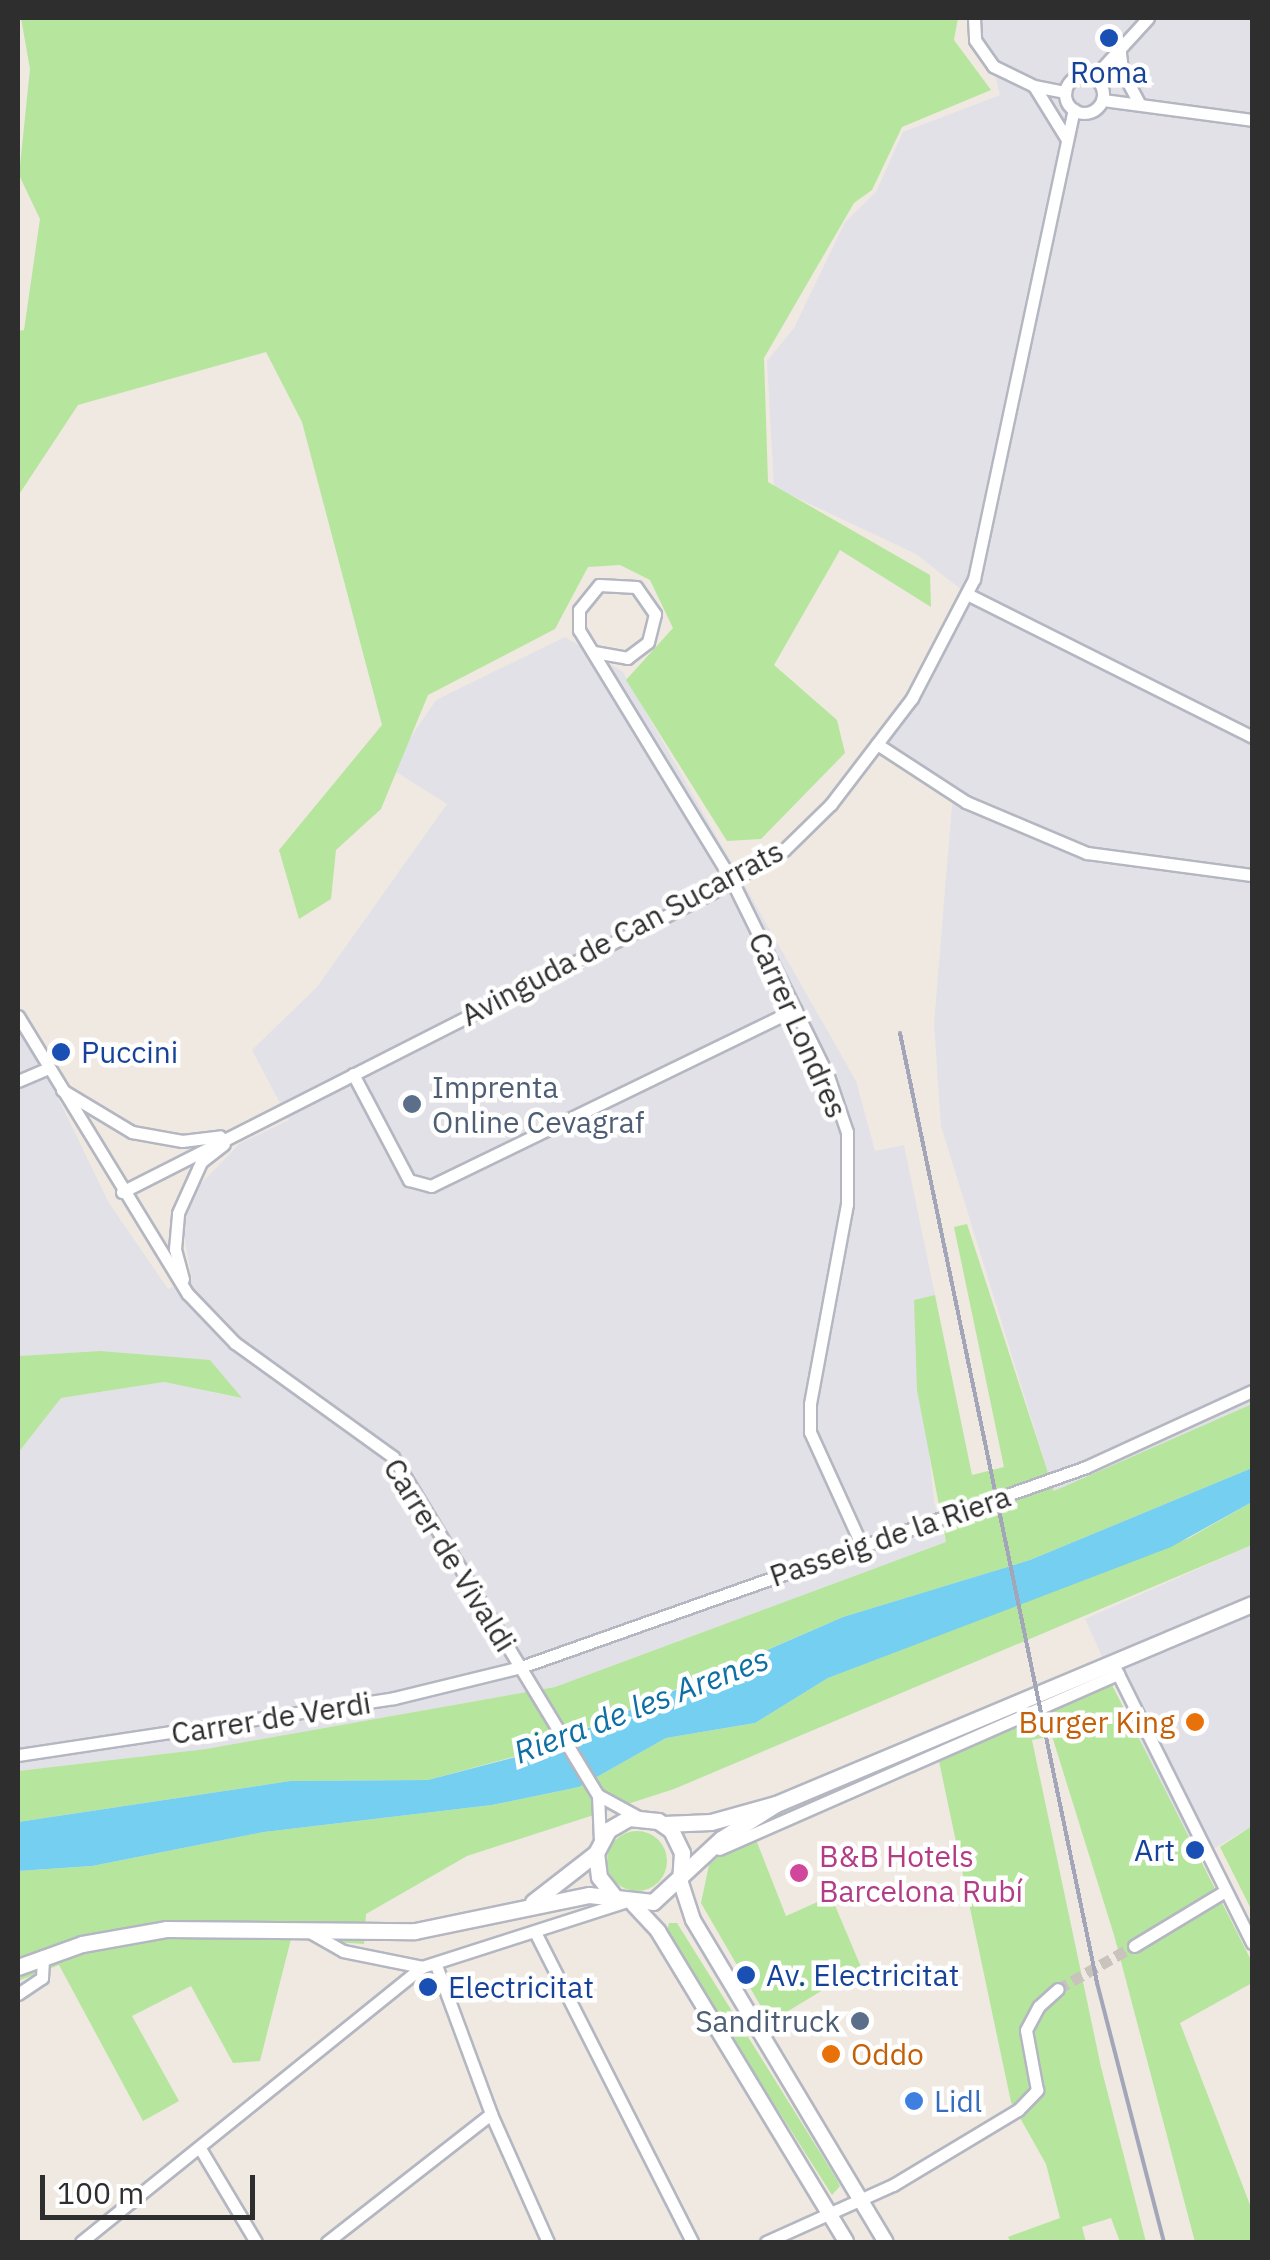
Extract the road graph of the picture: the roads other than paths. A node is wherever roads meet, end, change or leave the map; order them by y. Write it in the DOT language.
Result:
graph roads {
  1 [pos="974,18"];
  2 [pos="1148,18"];
  3 [pos="1119,45"];
  4 [pos="1094,77"];
  5 [pos="1034,86"];
  6 [pos="1065,92"];
  7 [pos="1103,100"];
  8 [pos="1140,105"];
  9 [pos="1074,110"];
  10 [pos="1252,120"];
  11 [pos="1066,138"];
  12 [pos="968,595"];
  13 [pos="594,652"];
  14 [pos="1252,737"];
  15 [pos="877,744"];
  16 [pos="1252,875"];
  17 [pos="732,881"];
  18 [pos="795,1009"];
  19 [pos="18,1016"];
  20 [pos="46,1069"];
  21 [pos="353,1074"];
  22 [pos="18,1081"];
  23 [pos="52,1082"];
  24 [pos="243,1130"];
  25 [pos="122,1192"];
  26 [pos="188,1294"];
  27 [pos="1252,1391"];
  28 [pos="862,1546"];
  29 [pos="1252,1604"];
  30 [pos="521,1667"];
  31 [pos="1116,1669"];
  32 [pos="18,1754"];
  33 [pos="598,1795"];
  34 [pos="776,1804"];
  35 [pos="638,1816"];
  36 [pos="664,1824"];
  37 [pos="598,1847"];
  38 [pos="692,1867"];
  39 [pos="680,1880"];
  40 [pos="1222,1893"];
  41 [pos="624,1901"];
  42 [pos="518,1911"];
  43 [pos="302,1926"];
  44 [pos="536,1934"];
  45 [pos="1252,1943"];
  46 [pos="1134,1946"];
  47 [pos="43,1956"];
  48 [pos="436,1965"];
  49 [pos="18,1967"];
  50 [pos="422,1967"];
  51 [pos="1058,1989"];
  52 [pos="18,1994"];
  53 [pos="490,2114"];
  54 [pos="201,2150"];
  55 [pos="861,2201"];
  56 [pos="831,2216"];
  57 [pos="81,2242"];
  58 [pos="256,2242"];
  59 [pos="327,2242"];
  60 [pos="548,2242"];
  61 [pos="692,2242"];
  62 [pos="766,2242"];
  63 [pos="846,2242"];
  64 [pos="886,2242"];
  1 -- 5 [label="street"];
  2 -- 3 [label="street"];
  3 -- 4 [label="street"];
  3 -- 8 [label="street"];
  4 -- 6 [label="street"];
  4 -- 7 [label="street"];
  5 -- 6 [label="street"];
  5 -- 11 [label="street"];
  6 -- 9 [label="street"];
  7 -- 8 [label="street"];
  7 -- 9 [label="street"];
  8 -- 10 [label="street"];
  9 -- 11 [label="street, Avinguda de Can Sucarrats"];
  11 -- 12 [label="street, Avinguda de Can Sucarrats"];
  12 -- 14 [label="street"];
  12 -- 15 [label="street, Avinguda de Can Sucarrats"];
  13 -- 13 [label="street"];
  13 -- 17 [label="street, Carrer Londres"];
  15 -- 16 [label="street"];
  15 -- 17 [label="street, Avinguda de Can Sucarrats"];
  17 -- 18 [label="street, Carrer Londres"];
  17 -- 21 [label="street, Avinguda de Can Sucarrats"];
  18 -- 21 [label="street"];
  18 -- 28 [label="street, Carrer Londres"];
  19 -- 20 [label="street, Carrer de Vivaldi"];
  20 -- 22 [label="street"];
  20 -- 23 [label="street, Carrer de Vivaldi"];
  21 -- 24 [label="street, Avinguda de Can Sucarrats"];
  23 -- 24 [label="street, Avinguda de Can Sucarrats"];
  23 -- 25 [label="street, Carrer de Vivaldi"];
  24 -- 25 [label="street, Avinguda de Can Sucarrats"];
  24 -- 26 [label="street, Avinguda de Can Sucarrats"];
  25 -- 26 [label="street, Carrer de Vivaldi"];
  26 -- 30 [label="street, Carrer de Vivaldi"];
  27 -- 28 [label="street, Passeig de la Riera"];
  28 -- 30 [label="street, Passeig de la Riera"];
  29 -- 31 [label="main road"];
  30 -- 32 [label="street, Carrer de Verdi"];
  30 -- 33 [label="street, Carrer de Vivaldi"];
  31 -- 34 [label="main road"];
  31 -- 38 [label="street"];
  31 -- 40 [label="street"];
  33 -- 35 [label="street, Carrer de Vivaldi"];
  33 -- 37 [label="street"];
  34 -- 36 [label="main road"];
  34 -- 38 [label="main road"];
  35 -- 36 [label="main road"];
  35 -- 37 [label="main road"];
  36 -- 39 [label="main road"];
  37 -- 41 [label="main road"];
  37 -- 42 [label="main road"];
  38 -- 39 [label="main road"];
  39 -- 41 [label="main road"];
  39 -- 55 [label="street"];
  40 -- 45 [label="street"];
  40 -- 46 [label="street"];
  41 -- 42 [label="main road"];
  41 -- 44 [label="street"];
  41 -- 56 [label="street"];
  42 -- 43 [label="main road"];
  43 -- 47 [label="main road"];
  43 -- 50 [label="street"];
  44 -- 48 [label="street"];
  44 -- 61 [label="street"];
  47 -- 49 [label="main road"];
  47 -- 52 [label="street"];
  48 -- 50 [label="street"];
  48 -- 53 [label="street"];
  50 -- 54 [label="street"];
  51 -- 55 [label="street"];
  53 -- 59 [label="street"];
  53 -- 60 [label="street"];
  54 -- 57 [label="street"];
  54 -- 58 [label="street"];
  55 -- 56 [label="street"];
  55 -- 64 [label="street"];
  56 -- 62 [label="street"];
  56 -- 63 [label="street"];
}
